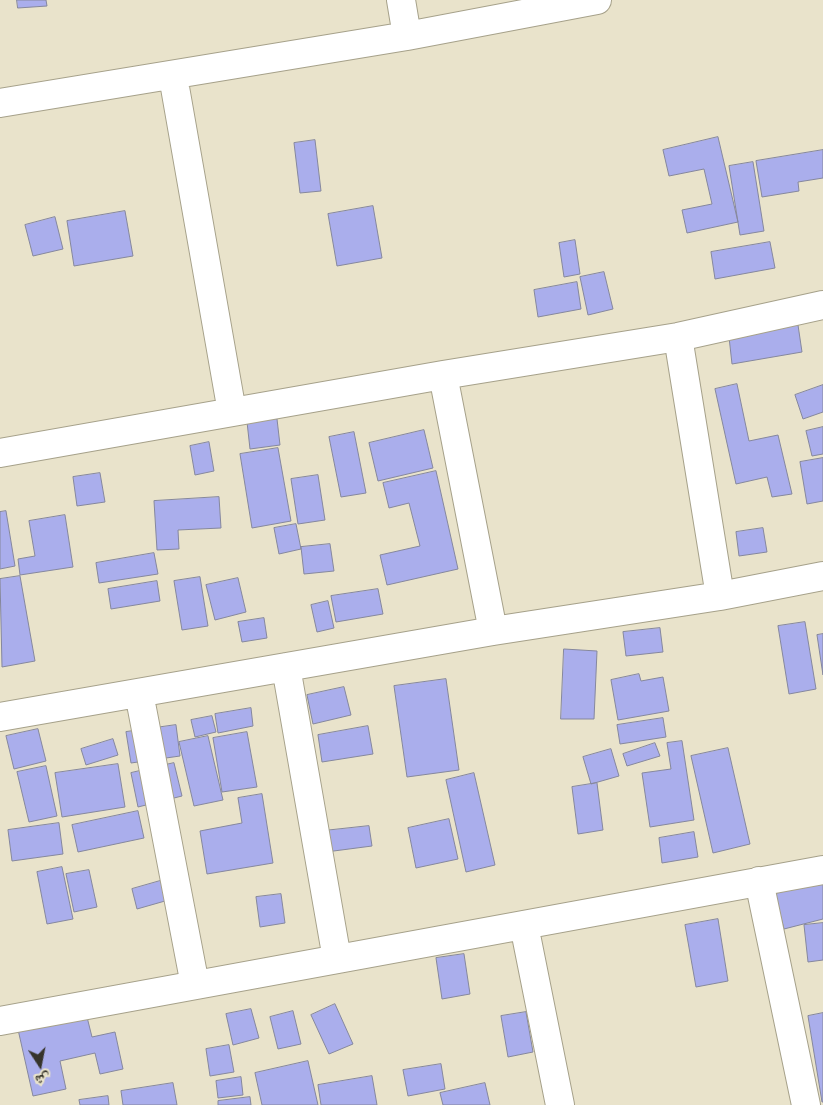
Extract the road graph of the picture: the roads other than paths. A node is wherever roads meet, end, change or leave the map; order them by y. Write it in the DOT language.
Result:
graph roads {
  1 [pos="401,0"];
  2 [pos="597,0"];
  3 [pos="407,36"];
  4 [pos="173,76"];
  5 [pos="0,103"];
  6 [pos="823,305"];
  7 [pos="678,337"];
  8 [pos="443,375"];
  9 [pos="232,412"];
  10 [pos="0,452"];
  11 [pos="823,576"];
  12 [pos="720,596"];
  13 [pos="493,631"];
  14 [pos="286,667"];
  15 [pos="139,693"];
  16 [pos="0,717"];
  17 [pos="823,870"];
  18 [pos="758,881"];
  19 [pos="524,925"];
  20 [pos="336,959"];
  21 [pos="195,985"];
  22 [pos="0,1020"];
  23 [pos="560,1105"];
  24 [pos="806,1105"];
  1 -- 3 [label="street"];
  2 -- 3 [label="street"];
  3 -- 4 [label="street"];
  4 -- 5 [label="street"];
  4 -- 9 [label="street"];
  6 -- 7 [label="street"];
  7 -- 8 [label="street"];
  7 -- 12 [label="street"];
  8 -- 9 [label="street"];
  8 -- 13 [label="street"];
  9 -- 10 [label="street"];
  11 -- 12 [label="street"];
  12 -- 13 [label="street"];
  13 -- 14 [label="street"];
  14 -- 15 [label="street"];
  14 -- 20 [label="street"];
  15 -- 16 [label="street"];
  15 -- 21 [label="street"];
  17 -- 18 [label="street"];
  18 -- 19 [label="street"];
  18 -- 24 [label="street"];
  19 -- 20 [label="street"];
  19 -- 23 [label="street"];
  20 -- 21 [label="street"];
  21 -- 22 [label="street"];
}
